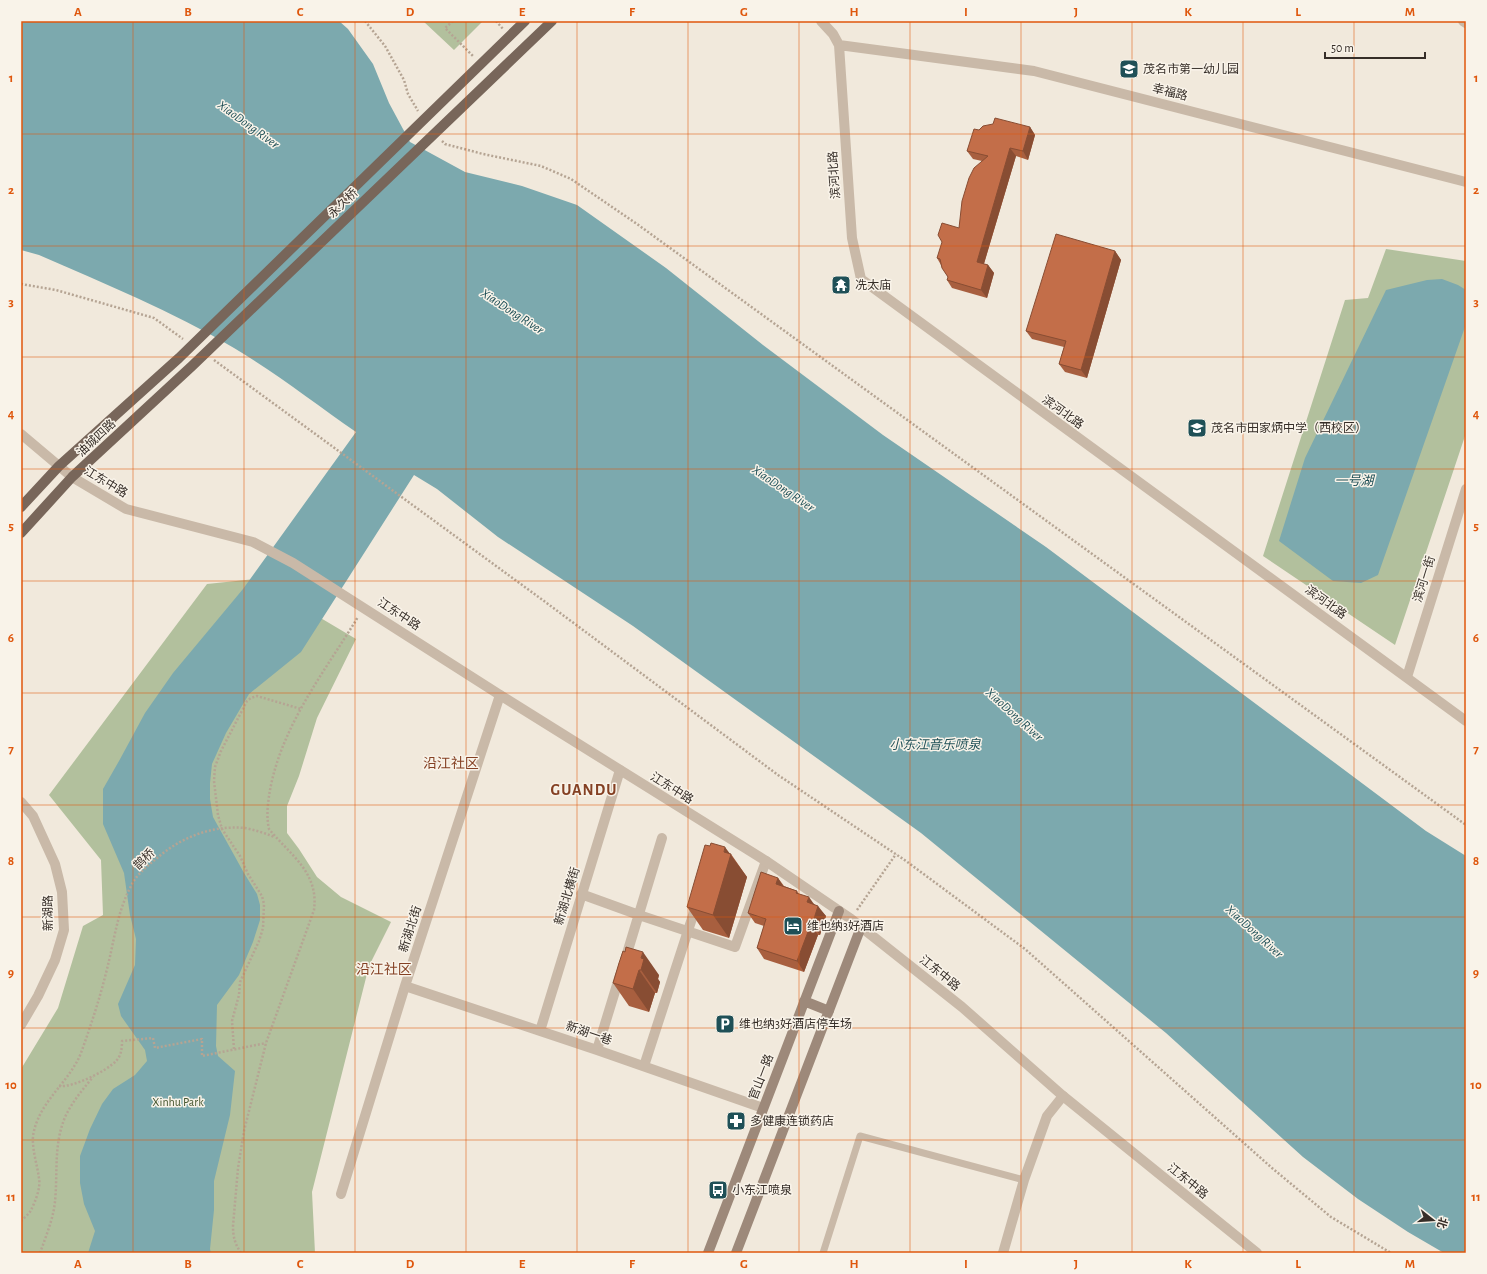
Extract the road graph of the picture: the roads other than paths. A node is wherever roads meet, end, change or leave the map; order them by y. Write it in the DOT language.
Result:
graph roads {
  1 [pos="525,21"];
  2 [pos="552,21"];
  3 [pos="821,21"];
  4 [pos="1463,21"];
  5 [pos="1466,23"];
  6 [pos="839,45"];
  7 [pos="1466,182"];
  8 [pos="179,358"];
  9 [pos="192,366"];
  10 [pos="21,434"];
  11 [pos="59,466"];
  12 [pos="72,477"];
  13 [pos="1466,489"];
  14 [pos="21,507"];
  15 [pos="21,533"];
  16 [pos="1407,677"];
  17 [pos="500,695"];
  18 [pos="1466,721"];
  19 [pos="620,770"];
  20 [pos="21,802"];
  21 [pos="662,838"];
  22 [pos="766,862"];
  23 [pos="581,894"];
  24 [pos="699,896"];
  25 [pos="839,911"];
  26 [pos="639,915"];
  27 [pos="861,927"];
  28 [pos="688,931"];
  29 [pos="405,986"];
  30 [pos="804,1001"];
  31 [pos="829,1011"];
  32 [pos="21,1024"];
  33 [pos="540,1031"];
  34 [pos="597,1050"];
  35 [pos="644,1066"];
  36 [pos="1063,1096"];
  37 [pos="763,1108"];
  38 [pos="1024,1180"];
  39 [pos="341,1194"];
  40 [pos="708,1253"];
  41 [pos="736,1253"];
  42 [pos="823,1253"];
  43 [pos="1003,1253"];
  44 [pos="1257,1253"];
  1 -- 8 [label="main road, 永久桥"];
  2 -- 9 [label="main road, 永久桥"];
  3 -- 6 [label="street"];
  4 -- 5 [label="street"];
  6 -- 7 [label="street, 幸福路"];
  6 -- 16 [label="street, 滨河北路"];
  8 -- 11 [label="main road, 油城四路"];
  9 -- 12 [label="main road, 油城四路"];
  10 -- 11 [label="street, 江东中路"];
  11 -- 12 [label="street, 江东中路"];
  11 -- 14 [label="main road, 油城四路"];
  12 -- 15 [label="main road, 油城四路"];
  12 -- 17 [label="street, 江东中路"];
  13 -- 16 [label="street, 滨河一街"];
  16 -- 18 [label="street, 滨河北路"];
  17 -- 19 [label="street, 江东中路"];
  17 -- 29 [label="street, 新湖北街"];
  19 -- 22 [label="street, 江东中路"];
  19 -- 23 [label="street, 新湖北横街"];
  20 -- 32 [label="street, 新湖路"];
  21 -- 26 [label="street"];
  22 -- 25 [label="street, 江东中路"];
  22 -- 28 [label="street"];
  23 -- 26 [label="street"];
  23 -- 33 [label="street, 新湖北横街"];
  24 -- 28 [label="street"];
  25 -- 27 [label="street, 江东中路"];
  25 -- 30 [label="main road, 官山一路"];
  26 -- 28 [label="street"];
  26 -- 34 [label="street"];
  27 -- 31 [label="main road"];
  27 -- 36 [label="street, 江东中路"];
  28 -- 35 [label="street"];
  29 -- 33 [label="street, 新湖一巷"];
  29 -- 39 [label="street, 新湖北街"];
  30 -- 31 [label="main road"];
  30 -- 37 [label="main road, 官山一路"];
  31 -- 41 [label="main road"];
  33 -- 34 [label="street, 新湖一巷"];
  34 -- 35 [label="street, 新湖一巷"];
  35 -- 37 [label="street, 新湖一巷"];
  36 -- 38 [label="street"];
  36 -- 44 [label="street, 江东中路"];
  37 -- 40 [label="main road, 官山一路"];
  38 -- 42 [label="lane"];
  38 -- 43 [label="street"];
}
